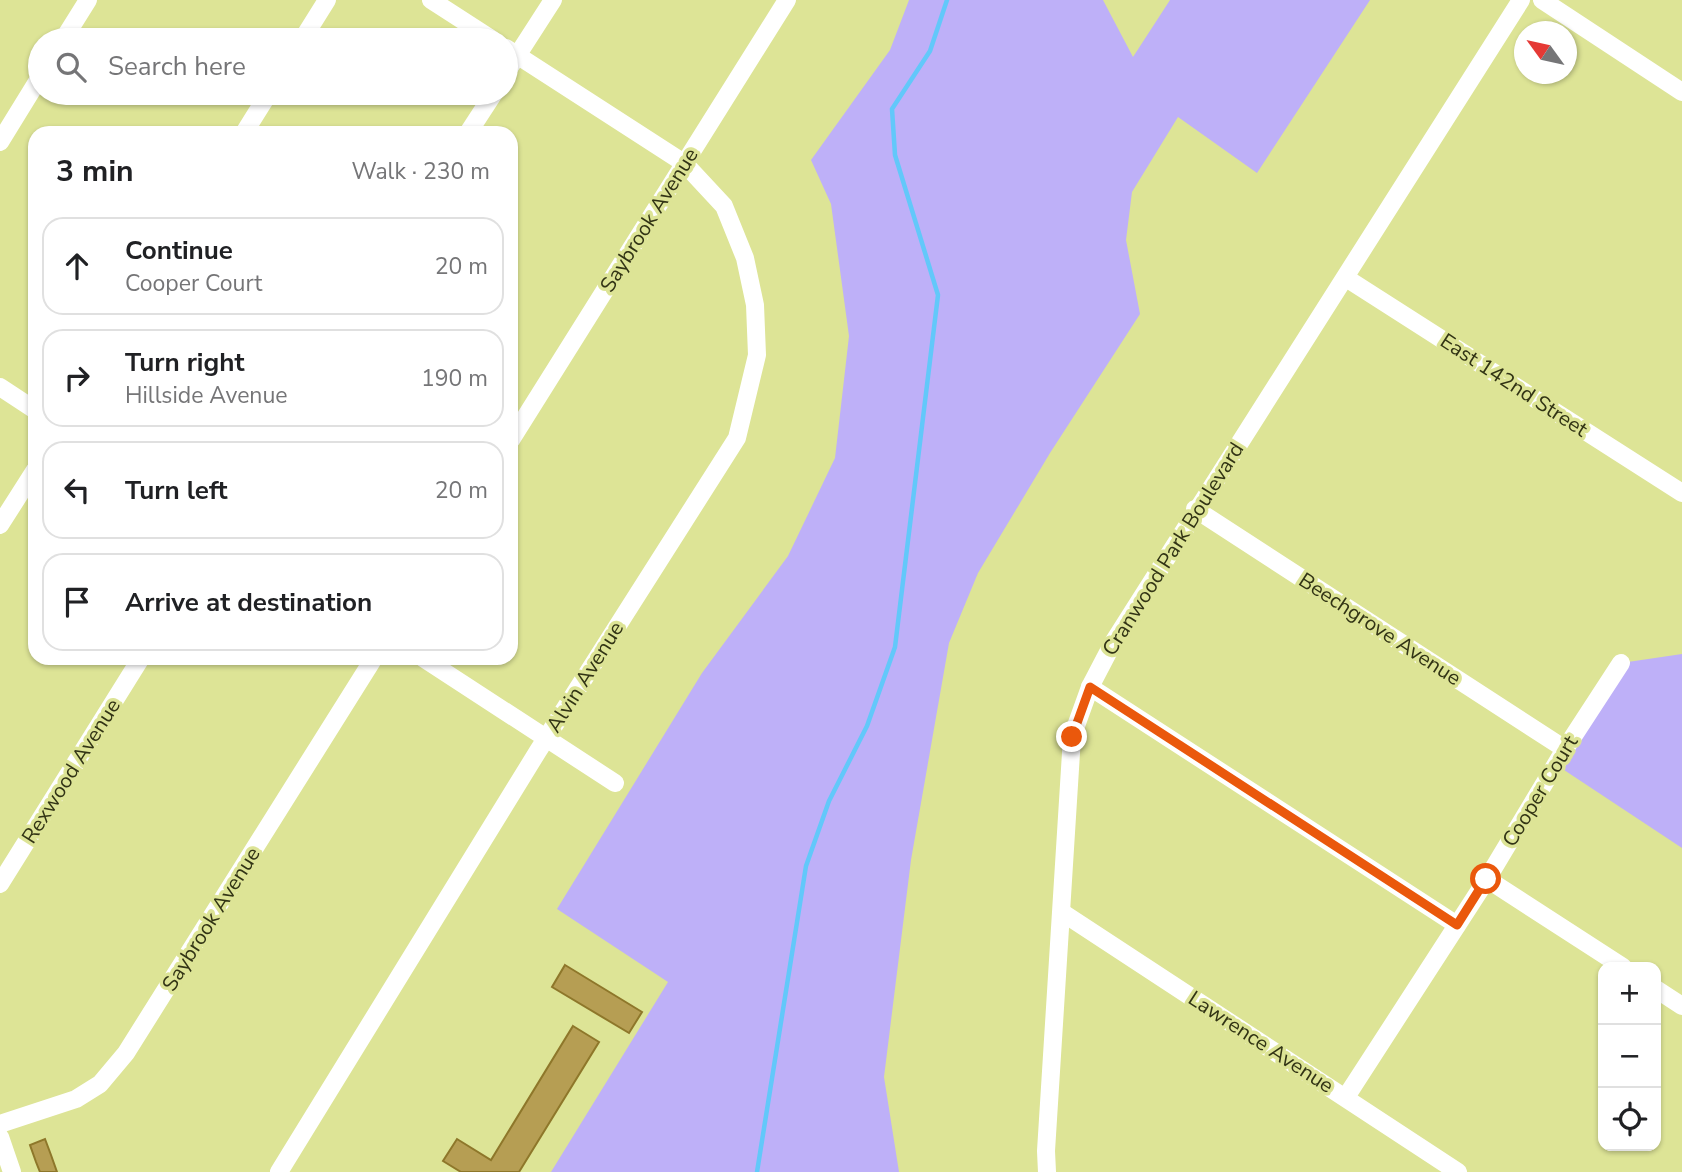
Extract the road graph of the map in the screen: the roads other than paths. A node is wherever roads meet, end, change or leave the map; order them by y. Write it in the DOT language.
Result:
graph roads {
  1 [pos="88,0"];
  2 [pos="327,0"];
  3 [pos="431,0"];
  4 [pos="553,0"];
  5 [pos="787,0"];
  6 [pos="1521,0"];
  7 [pos="1542,0"];
  8 [pos="70,28"];
  9 [pos="310,28"];
  10 [pos="474,28"];
  11 [pos="518,43"];
  12 [pos="518,56"];
  13 [pos="1682,92"];
  14 [pos="28,96"];
  15 [pos="262,105"];
  16 [pos="486,105"];
  17 [pos="248,126"];
  18 [pos="473,126"];
  19 [pos="0,142"];
  20 [pos="684,163"];
  21 [pos="1346,278"];
  22 [pos="0,387"];
  23 [pos="28,405"];
  24 [pos="518,429"];
  25 [pos="28,481"];
  26 [pos="1682,493"];
  27 [pos="1195,509"];
  28 [pos="0,525"];
  29 [pos="1621,663"];
  30 [pos="137,665"];
  31 [pos="370,665"];
  32 [pos="434,665"];
  33 [pos="1090,687"];
  34 [pos="546,738"];
  35 [pos="1564,749"];
  36 [pos="615,783"];
  37 [pos="1486,879"];
  38 [pos="0,884"];
  39 [pos="1063,913"];
  40 [pos="1457,925"];
  41 [pos="1615,962"];
  42 [pos="1661,992"];
  43 [pos="1682,1006"];
  44 [pos="1346,1097"];
  45 [pos="0,1124"];
  46 [pos="0,1137"];
  47 [pos="12,1172"];
  48 [pos="279,1172"];
  49 [pos="1047,1172"];
  50 [pos="1458,1172"];
  1 -- 8 [label="street"];
  2 -- 9 [label="street"];
  3 -- 10 [label="street"];
  4 -- 11 [label="street"];
  5 -- 20 [label="street, Saybrook Avenue"];
  6 -- 21 [label="street, Cranwood Park Boulevard"];
  7 -- 13 [label="street"];
  12 -- 20 [label="street, Alvin Avenue"];
  14 -- 19 [label="street"];
  15 -- 17 [label="street"];
  16 -- 18 [label="street"];
  20 -- 24 [label="street, Saybrook Avenue"];
  20 -- 34 [label="street, Alvin Avenue"];
  21 -- 26 [label="street, East 142nd Street"];
  21 -- 27 [label="street, Cranwood Park Boulevard"];
  22 -- 23 [label="street"];
  25 -- 28 [label="street"];
  27 -- 33 [label="street, Cranwood Park Boulevard"];
  27 -- 35 [label="street, Beechgrove Avenue"];
  29 -- 35 [label="street, Cooper Court"];
  30 -- 38 [label="street, Rexwood Avenue"];
  31 -- 45 [label="street, Saybrook Avenue"];
  32 -- 34 [label="street"];
  33 -- 39 [label="street, Cranwood Park Boulevard"];
  33 -- 40 [label="street"];
  34 -- 36 [label="street"];
  34 -- 48 [label="street, Alvin Avenue"];
  35 -- 37 [label="street, Cooper Court"];
  37 -- 40 [label="street, Cooper Court"];
  37 -- 41 [label="street"];
  39 -- 44 [label="street, Lawrence Avenue"];
  39 -- 49 [label="street, Cranwood Park Boulevard"];
  40 -- 44 [label="street, Cooper Court"];
  42 -- 43 [label="street"];
  44 -- 50 [label="street, Lawrence Avenue"];
  46 -- 47 [label="street"];
}
